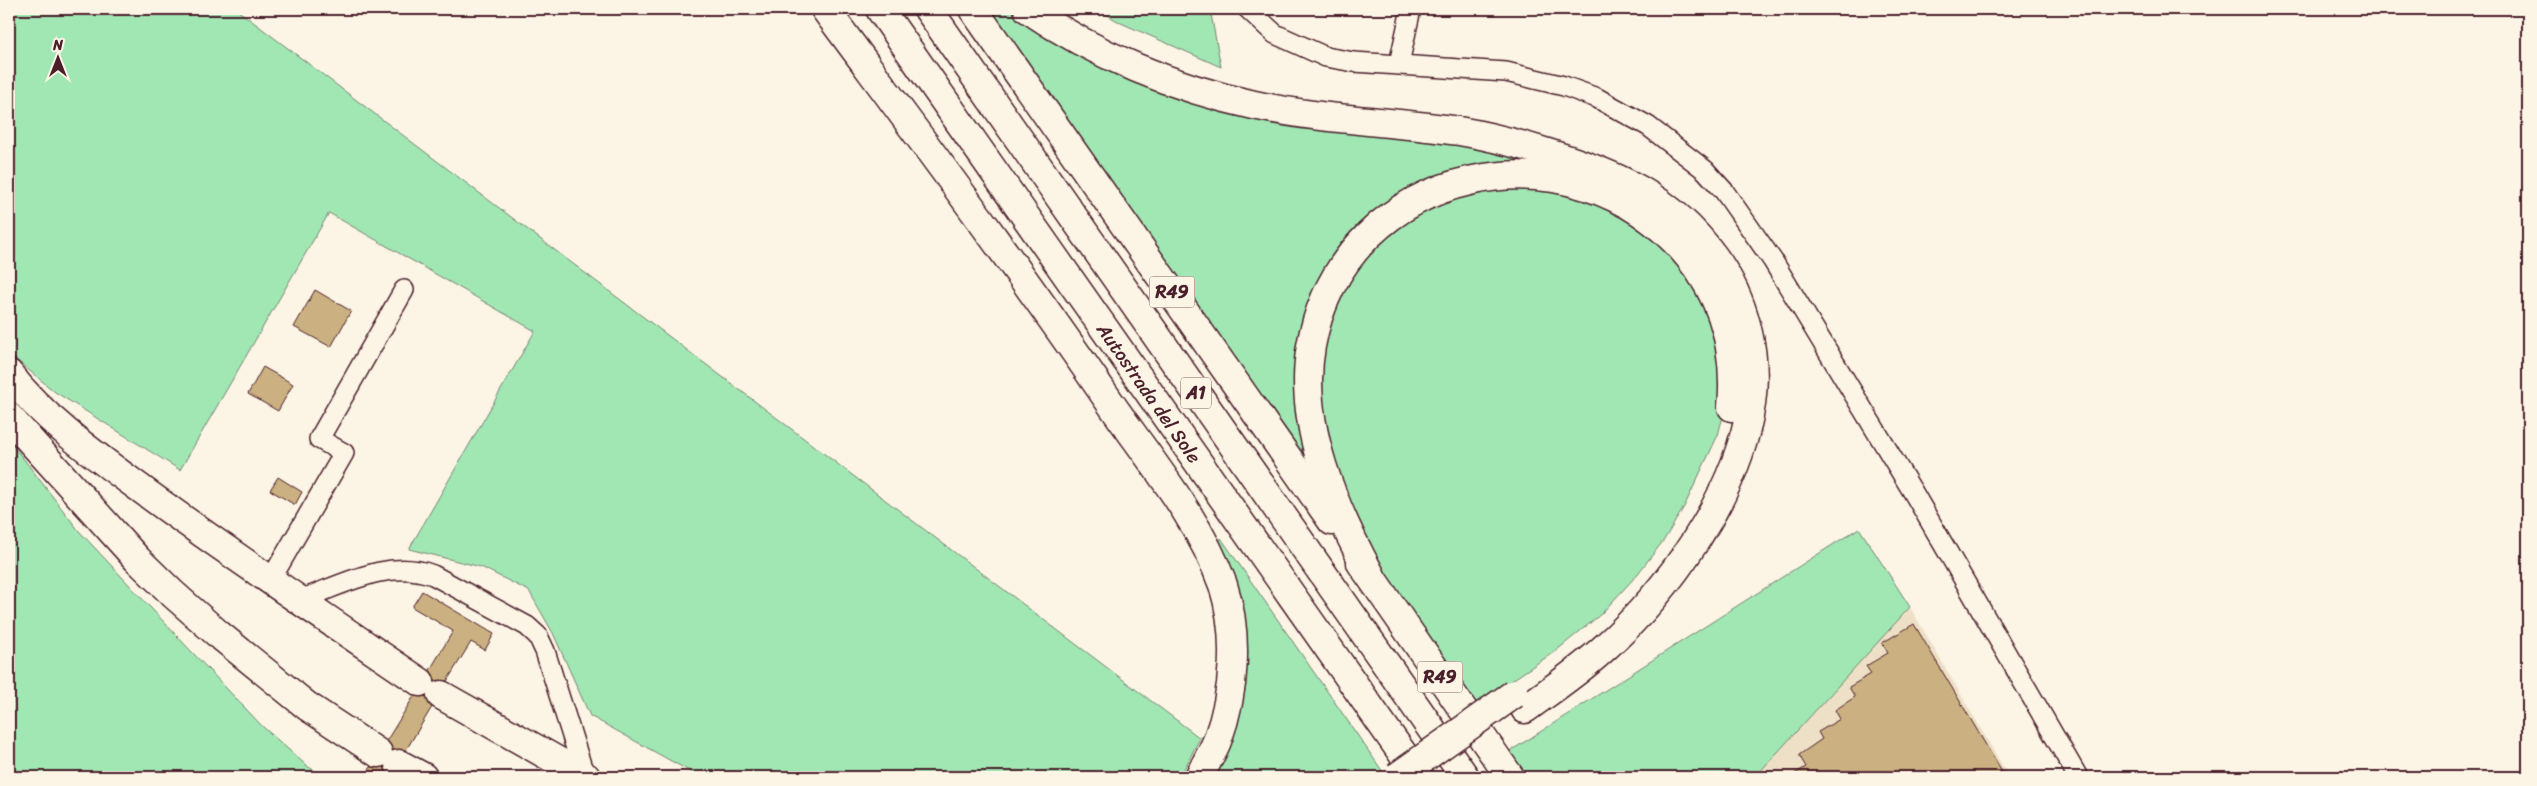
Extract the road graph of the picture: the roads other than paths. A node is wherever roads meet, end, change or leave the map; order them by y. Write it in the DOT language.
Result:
graph roads {
  1 [pos="825,9"];
  2 [pos="880,9"];
  3 [pos="928,9"];
  4 [pos="973,9"];
  5 [pos="1028,9"];
  6 [pos="1248,9"];
  7 [pos="1412,9"];
  8 [pos="1400,64"];
  9 [pos="404,290"];
  10 [pos="9,374"];
  11 [pos="9,399"];
  12 [pos="9,417"];
  13 [pos="52,463"];
  14 [pos="1371,576"];
  15 [pos="270,581"];
  16 [pos="300,600"];
  17 [pos="1519,701"];
  18 [pos="423,777"];
  19 [pos="586,777"];
  20 [pos="1199,777"];
  21 [pos="1396,777"];
  22 [pos="1418,777"];
  23 [pos="1427,777"];
  24 [pos="1465,777"];
  25 [pos="1510,777"];
  26 [pos="2078,777"];
  1 -- 20 [label="highway"];
  2 -- 22 [label="highway, Autostrada del Sole / A1"];
  3 -- 24 [label="highway, Autostrada del Sole / A1"];
  4 -- 14 [label="highway, R49"];
  5 -- 17 [label="highway"];
  6 -- 8 [label="street"];
  7 -- 8 [label="street"];
  8 -- 26 [label="street"];
  9 -- 15 [label="street"];
  10 -- 15 [label="highway"];
  11 -- 13 [label="highway"];
  12 -- 13 [label="highway"];
  13 -- 18 [label="highway"];
  14 -- 17 [label="highway"];
  14 -- 25 [label="highway, R49"];
  15 -- 16 [label="highway"];
  16 -- 19 [label="highway"];
  16 -- 19 [label="street"];
  17 -- 21 [label="highway, bridge"];
  17 -- 23 [label="highway"];
}
